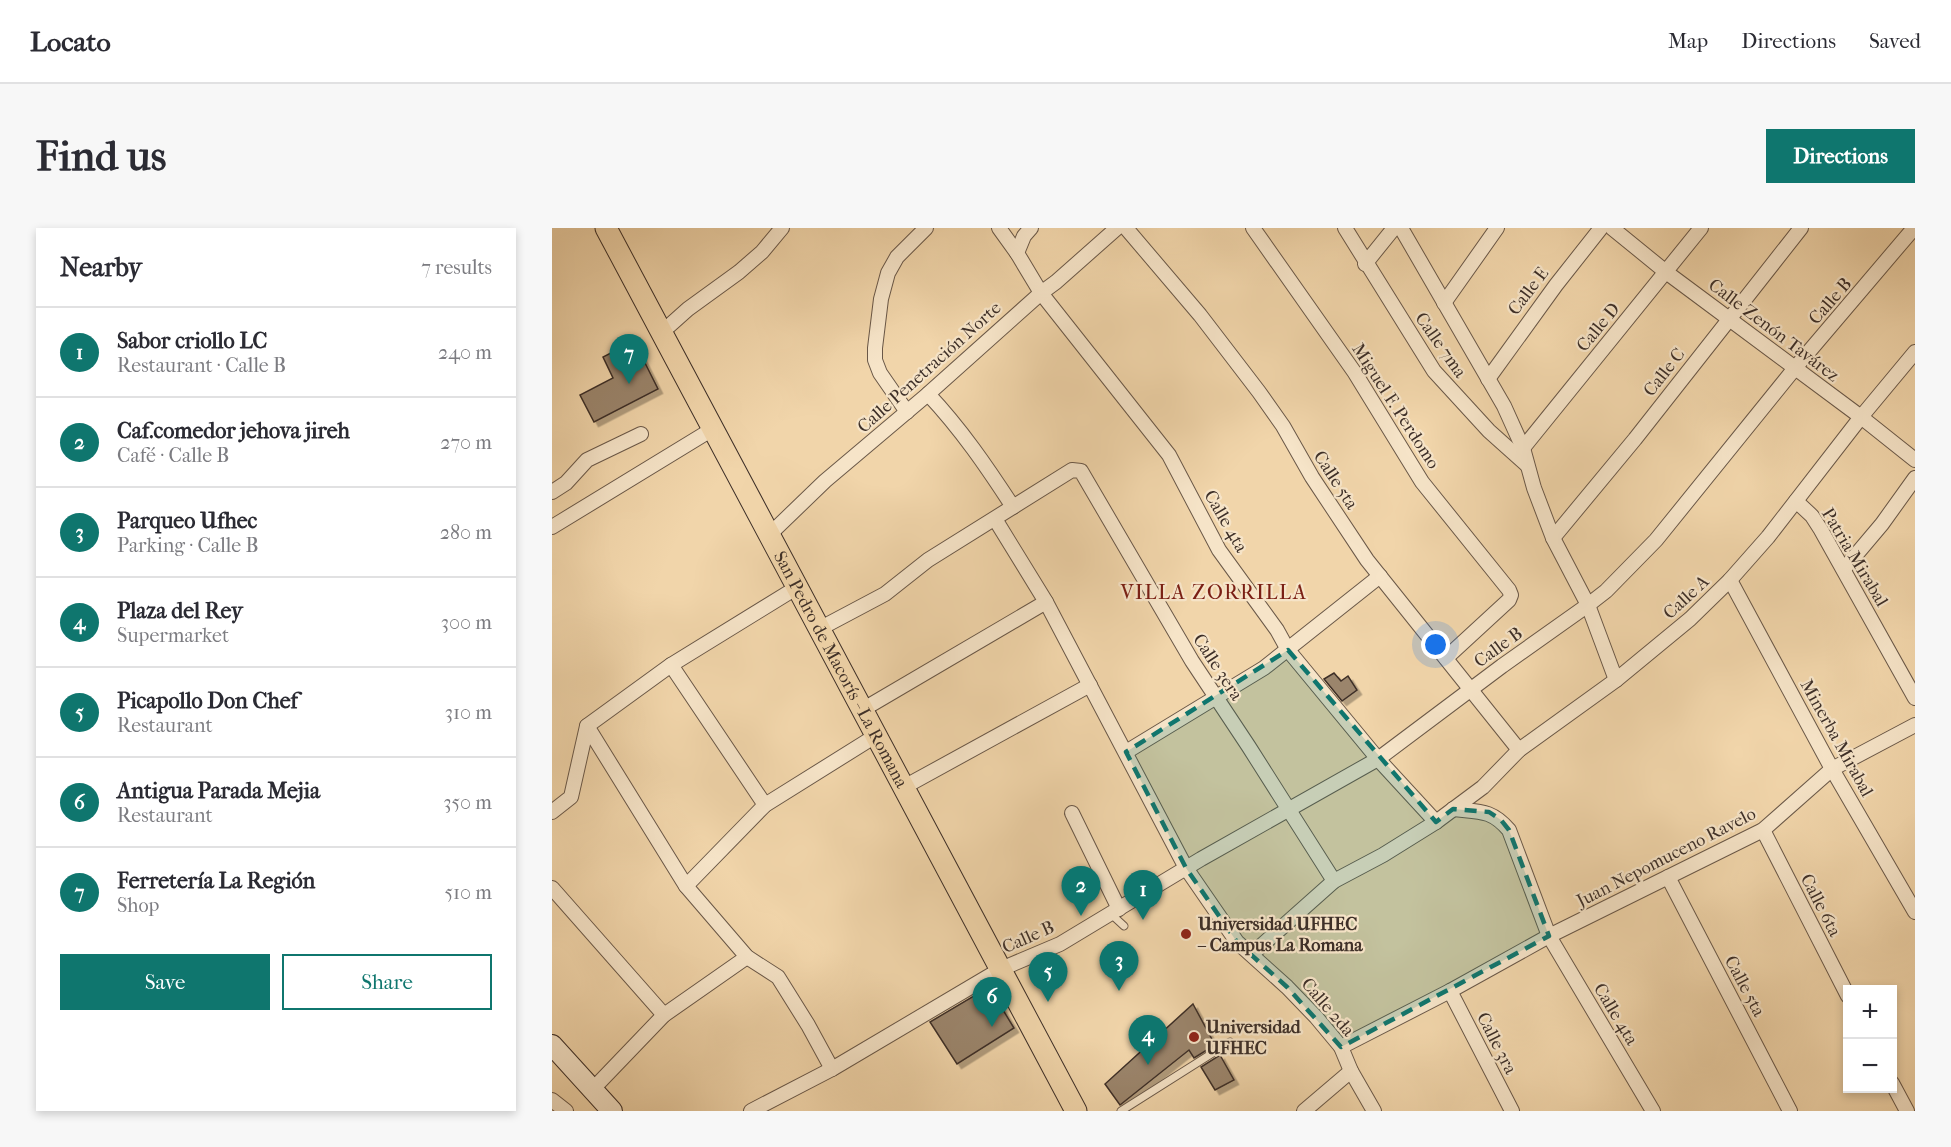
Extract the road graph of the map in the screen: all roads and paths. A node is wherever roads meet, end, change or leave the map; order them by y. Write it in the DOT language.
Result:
graph roads {
  1 [pos="606,228"];
  2 [pos="782,228"];
  3 [pos="926,228"];
  4 [pos="999,228"];
  5 [pos="1031,228"];
  6 [pos="1117,228"];
  7 [pos="1126,228"];
  8 [pos="1253,228"];
  9 [pos="1344,228"];
  10 [pos="1394,228"];
  11 [pos="1401,228"];
  12 [pos="1497,228"];
  13 [pos="1601,228"];
  14 [pos="1612,228"];
  15 [pos="1701,228"];
  16 [pos="1800,228"];
  17 [pos="1914,228"];
  18 [pos="1017,253"];
  19 [pos="1365,264"];
  20 [pos="1666,272"];
  21 [pos="1041,293"];
  22 [pos="1444,303"];
  23 [pos="1729,319"];
  24 [pos="660,334"];
  25 [pos="1915,352"];
  26 [pos="1795,369"];
  27 [pos="1488,379"];
  28 [pos="928,394"];
  29 [pos="907,412"];
  30 [pos="1861,417"];
  31 [pos="711,430"];
  32 [pos="641,434"];
  33 [pos="1523,448"];
  34 [pos="1915,460"];
  35 [pos="1528,466"];
  36 [pos="1915,478"];
  37 [pos="552,492"];
  38 [pos="1796,501"];
  39 [pos="1013,507"];
  40 [pos="995,519"];
  41 [pos="552,527"];
  42 [pos="768,536"];
  43 [pos="1553,538"];
  44 [pos="1844,569"];
  45 [pos="1380,576"];
  46 [pos="1730,580"];
  47 [pos="796,588"];
  48 [pos="1046,602"];
  49 [pos="1588,605"];
  50 [pos="819,629"];
  51 [pos="1287,650"];
  52 [pos="1446,658"];
  53 [pos="671,665"];
  54 [pos="1616,680"];
  55 [pos="1090,685"];
  56 [pos="1472,689"];
  57 [pos="1216,698"];
  58 [pos="1915,698"];
  59 [pos="862,710"];
  60 [pos="1915,725"];
  61 [pos="587,726"];
  62 [pos="877,735"];
  63 [pos="1520,750"];
  64 [pos="1126,752"];
  65 [pos="1378,759"];
  66 [pos="1832,769"];
  67 [pos="904,787"];
  68 [pos="765,806"];
  69 [pos="1288,808"];
  70 [pos="1453,810"];
  71 [pos="552,812"];
  72 [pos="1072,813"];
  73 [pos="1436,822"];
  74 [pos="1763,830"];
  75 [pos="1186,868"];
  76 [pos="1668,878"];
  77 [pos="1334,881"];
  78 [pos="686,886"];
  79 [pos="552,888"];
  80 [pos="1115,912"];
  81 [pos="1915,912"];
  82 [pos="1124,926"];
  83 [pos="1549,936"];
  84 [pos="1252,954"];
  85 [pos="747,957"];
  86 [pos="1001,969"];
  87 [pos="1843,986"];
  88 [pos="1450,991"];
  89 [pos="664,1015"];
  90 [pos="1230,1042"];
  91 [pos="552,1045"];
  92 [pos="1341,1047"];
  93 [pos="832,1069"];
  94 [pos="1351,1071"];
  95 [pos="592,1090"];
  96 [pos="1897,1091"];
  97 [pos="552,1100"];
  98 [pos="566,1111"];
  99 [pos="612,1111"];
  100 [pos="751,1111"];
  101 [pos="1076,1111"];
  102 [pos="1121,1111"];
  103 [pos="1304,1111"];
  104 [pos="1374,1111"];
  105 [pos="1512,1111"];
  106 [pos="1653,1111"];
  107 [pos="1790,1111"];
  108 [pos="1907,1111"];
  1 -- 24 [label="main road, San Pedro de Macorís - La Romana"];
  2 -- 24 [label="street"];
  3 -- 29 [label="street"];
  4 -- 18 [label="street, Calle 4ta"];
  5 -- 18 [label="street"];
  6 -- 21 [label="street, Calle Penetración Norte"];
  7 -- 45 [label="street, Calle 5ta"];
  8 -- 52 [label="street, Miguel F. Perdomo"];
  9 -- 19 [label="street, Calle 7ma"];
  10 -- 19 [label="street"];
  11 -- 22 [label="street"];
  12 -- 22 [label="street"];
  13 -- 27 [label="street, Calle E"];
  14 -- 20 [label="street, Calle Zenón Tavárez"];
  15 -- 20 [label="street, Calle D"];
  16 -- 23 [label="street, Calle C"];
  17 -- 26 [label="street, Calle B"];
  18 -- 21 [label="street, Calle 4ta"];
  19 -- 35 [label="street, Calle 7ma"];
  20 -- 23 [label="street, Calle Zenón Tavárez"];
  20 -- 33 [label="street, Calle D"];
  21 -- 28 [label="street, Calle Penetración Norte"];
  21 -- 51 [label="street, Calle 4ta"];
  22 -- 27 [label="street"];
  23 -- 26 [label="street, Calle Zenón Tavárez"];
  23 -- 43 [label="street, Calle C"];
  24 -- 31 [label="main road, San Pedro de Macorís - La Romana"];
  25 -- 30 [label="street, Calle A"];
  26 -- 30 [label="street, Calle Zenón Tavárez"];
  26 -- 49 [label="street, Calle B"];
  27 -- 33 [label="street"];
  28 -- 29 [label="street, Calle Penetración Norte"];
  28 -- 39 [label="street"];
  29 -- 42 [label="street, Calle Penetración Norte"];
  30 -- 34 [label="street, Calle Zenón Tavárez"];
  30 -- 38 [label="street, Calle A"];
  31 -- 41 [label="street"];
  31 -- 42 [label="main road, San Pedro de Macorís - La Romana"];
  32 -- 37 [label="street"];
  33 -- 35 [label="street"];
  35 -- 43 [label="street"];
  36 -- 44 [label="street"];
  38 -- 44 [label="street, Patria Mirabal"];
  38 -- 46 [label="street, Calle A"];
  39 -- 40 [label="street"];
  39 -- 57 [label="street, Calle 3era"];
  40 -- 48 [label="street, Calle 2da"];
  40 -- 50 [label="street"];
  42 -- 47 [label="main road, San Pedro de Macorís - La Romana"];
  43 -- 49 [label="street"];
  44 -- 58 [label="street, Patria Mirabal"];
  45 -- 51 [label="street"];
  45 -- 52 [label="street, Calle 5ta"];
  46 -- 54 [label="street, Calle A"];
  46 -- 66 [label="street, Minerba Mirabal"];
  47 -- 50 [label="main road, San Pedro de Macorís - La Romana"];
  47 -- 53 [label="street"];
  48 -- 55 [label="street, Calle 2da"];
  48 -- 59 [label="street"];
  49 -- 54 [label="street"];
  49 -- 56 [label="street, Calle B"];
  50 -- 59 [label="main road, San Pedro de Macorís - La Romana"];
  51 -- 57 [label="street"];
  51 -- 65 [label="street, Calle 4ta"];
  52 -- 56 [label="street, Calle 5ta"];
  53 -- 61 [label="street"];
  53 -- 68 [label="street"];
  54 -- 63 [label="street, Calle A"];
  55 -- 64 [label="street, Calle 2da"];
  55 -- 67 [label="street"];
  56 -- 63 [label="street, Calle 5ta"];
  56 -- 65 [label="street, Calle B"];
  57 -- 64 [label="street"];
  57 -- 69 [label="street, Calle 3era"];
  59 -- 62 [label="main road, San Pedro de Macorís - La Romana"];
  60 -- 66 [label="street, Juan Nepomuceno Ravelo"];
  61 -- 71 [label="street"];
  61 -- 78 [label="street"];
  62 -- 67 [label="main road, San Pedro de Macorís - La Romana"];
  62 -- 68 [label="street"];
  63 -- 70 [label="street, Calle A"];
  64 -- 75 [label="street, Calle 2da"];
  65 -- 69 [label="street, Calle B"];
  65 -- 73 [label="street, Calle 4ta"];
  66 -- 74 [label="street, Juan Nepomuceno Ravelo"];
  66 -- 81 [label="street, Minerba Mirabal"];
  67 -- 86 [label="main road, San Pedro de Macorís - La Romana"];
  68 -- 78 [label="street"];
  69 -- 75 [label="street, Calle B"];
  69 -- 77 [label="street, Calle 3era"];
  70 -- 73 [label="street, Calle A"];
  70 -- 83 [label="street, Calle 4ta"];
  72 -- 80 [label="street"];
  73 -- 77 [label="street, Calle A"];
  74 -- 76 [label="street, Juan Nepomuceno Ravelo"];
  74 -- 87 [label="street, Calle 6ta"];
  75 -- 80 [label="street, Calle B"];
  75 -- 84 [label="street, Calle 2da"];
  76 -- 83 [label="street, Juan Nepomuceno Ravelo"];
  76 -- 107 [label="street, Calle 5ta"];
  77 -- 84 [label="street, Calle A"];
  78 -- 85 [label="street"];
  79 -- 89 [label="street"];
  80 -- 82 [label="lane"];
  80 -- 86 [label="street, Calle B"];
  83 -- 88 [label="street, Juan Nepomuceno Ravelo"];
  83 -- 106 [label="street, Calle 4ta"];
  84 -- 92 [label="street, Calle 2da"];
  85 -- 89 [label="street"];
  85 -- 93 [label="street"];
  86 -- 93 [label="street, Calle B"];
  86 -- 101 [label="main road, San Pedro de Macorís - La Romana"];
  88 -- 92 [label="street, Juan Nepomuceno Ravelo"];
  88 -- 105 [label="street, Calle 3ra"];
  89 -- 95 [label="street"];
  90 -- 102 [label="lane"];
  91 -- 95 [label="street"];
  92 -- 94 [label="street, Calle 2da"];
  93 -- 100 [label="street, Calle B"];
  94 -- 103 [label="street"];
  94 -- 104 [label="street, Calle 2da"];
  95 -- 99 [label="street"];
  96 -- 108 [label="street"];
  97 -- 98 [label="street"];
}
